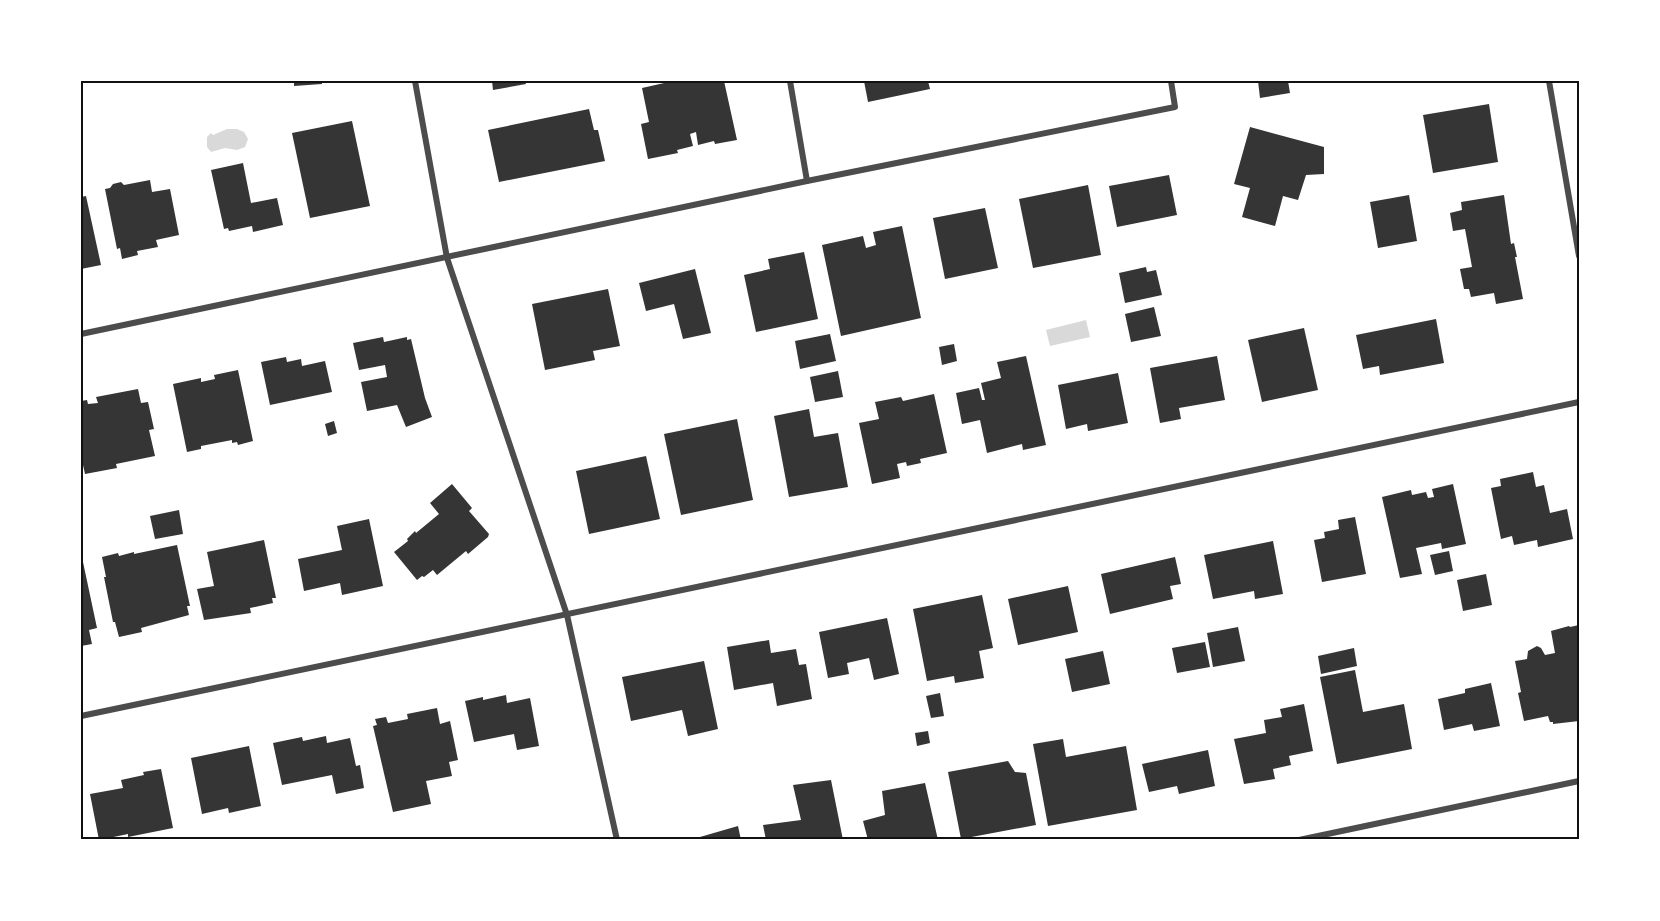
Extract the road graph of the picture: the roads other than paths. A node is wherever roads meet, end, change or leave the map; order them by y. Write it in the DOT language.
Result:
graph roads {
  1 [pos="415,81"];
  2 [pos="790,81"];
  3 [pos="1171,81"];
  4 [pos="1549,81"];
  5 [pos="807,181"];
  6 [pos="1579,256"];
  7 [pos="447,258"];
  8 [pos="81,334"];
  9 [pos="1579,402"];
  10 [pos="567,615"];
  11 [pos="81,716"];
  12 [pos="1579,781"];
  13 [pos="617,840"];
  14 [pos="1299,840"];
  1 -- 7 [label="street"];
  2 -- 5 [label="street"];
  3 -- 5 [label="street"];
  4 -- 6 [label="street"];
  5 -- 7 [label="street"];
  7 -- 8 [label="street"];
  7 -- 10 [label="street"];
  9 -- 10 [label="street"];
  10 -- 11 [label="street"];
  10 -- 13 [label="street"];
  12 -- 14 [label="street"];
}
